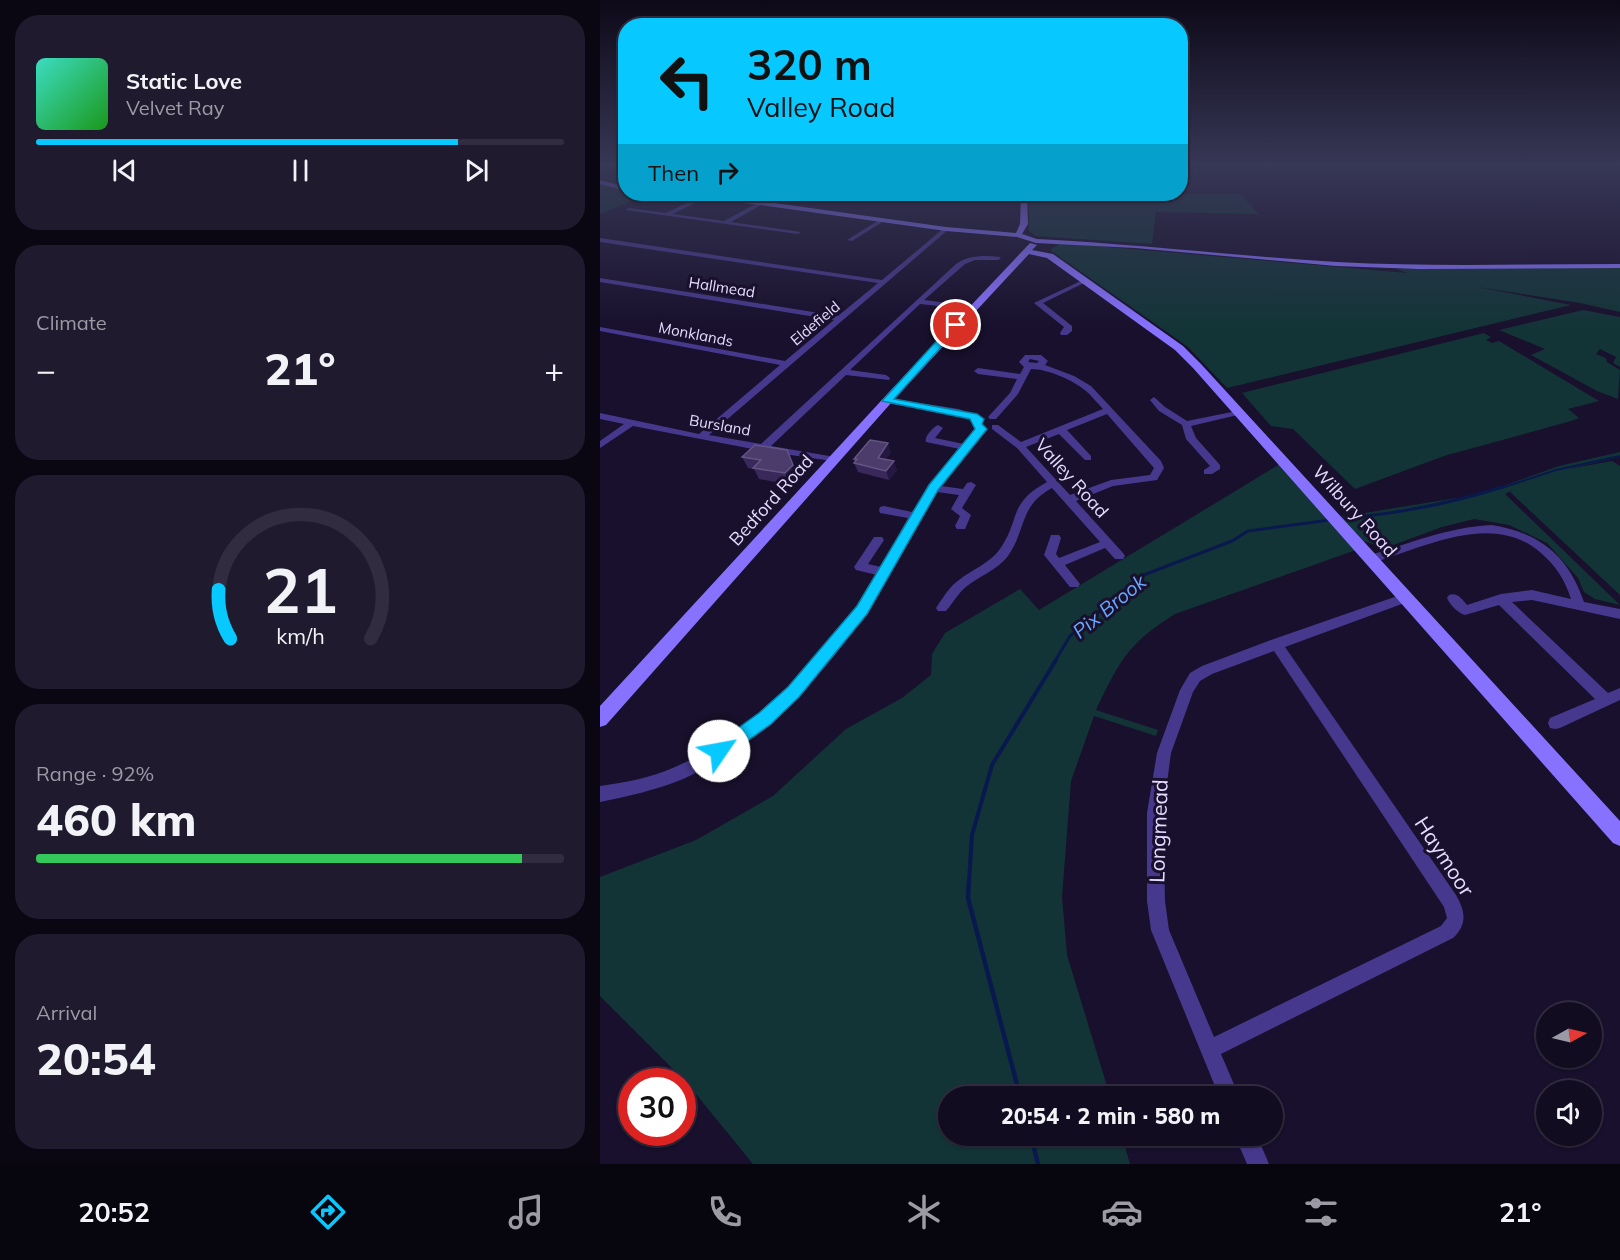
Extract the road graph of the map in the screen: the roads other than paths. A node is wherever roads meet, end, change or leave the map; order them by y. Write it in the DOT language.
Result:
graph roads {
  1 [pos="712,220"];
  2 [pos="729,220"];
  3 [pos="876,220"];
  4 [pos="1024,220"];
  5 [pos="880,221"];
  6 [pos="726,222"];
  7 [pos="946,229"];
  8 [pos="798,232"];
  9 [pos="1018,235"];
  10 [pos="600,240"];
  11 [pos="1036,240"];
  12 [pos="861,242"];
  13 [pos="1028,252"];
  14 [pos="998,258"];
  15 [pos="1620,266"];
  16 [pos="600,280"];
  17 [pos="1085,281"];
  18 [pos="885,282"];
  19 [pos="919,302"];
  20 [pos="972,308"];
  21 [pos="840,319"];
  22 [pos="600,329"];
  23 [pos="1064,333"];
  24 [pos="787,364"];
  25 [pos="978,371"];
  26 [pos="845,372"];
  27 [pos="1021,377"];
  28 [pos="886,378"];
  29 [pos="1154,400"];
  30 [pos="887,401"];
  31 [pos="1109,410"];
  32 [pos="1239,412"];
  33 [pos="600,416"];
  34 [pos="994,422"];
  35 [pos="631,423"];
  36 [pos="980,424"];
  37 [pos="1186,424"];
  38 [pos="938,428"];
  39 [pos="1060,429"];
  40 [pos="701,437"];
  41 [pos="600,445"];
  42 [pos="1020,446"];
  43 [pos="966,447"];
  44 [pos="763,448"];
  45 [pos="1088,458"];
  46 [pos="835,460"];
  47 [pos="1208,472"];
  48 [pos="1054,483"];
  49 [pos="933,488"];
  50 [pos="1069,500"];
  51 [pos="884,510"];
  52 [pos="915,516"];
  53 [pos="961,526"];
  54 [pos="1055,538"];
  55 [pos="878,540"];
  56 [pos="1107,543"];
  57 [pos="1119,556"];
  58 [pos="1371,559"];
  59 [pos="1058,564"];
  60 [pos="885,572"];
  61 [pos="1074,584"];
  62 [pos="1407,598"];
  63 [pos="1453,598"];
  64 [pos="1501,600"];
  65 [pos="1579,604"];
  66 [pos="942,608"];
  67 [pos="1620,614"];
  68 [pos="1276,644"];
  69 [pos="1620,694"];
  70 [pos="1606,700"];
  71 [pos="600,719"];
  72 [pos="1555,723"];
  73 [pos="600,794"];
  74 [pos="1620,836"];
  75 [pos="1209,1050"];
  76 [pos="1225,1086"];
  77 [pos="1250,1146"];
  78 [pos="1258,1164"];
  1 -- 6 [label="street"];
  2 -- 6 [label="street"];
  3 -- 5 [label="street"];
  4 -- 9 [label="street"];
  5 -- 7 [label="street"];
  5 -- 12 [label="street"];
  6 -- 8 [label="street"];
  7 -- 9 [label="street"];
  7 -- 18 [label="street, Eldefield"];
  9 -- 11 [label="street"];
  10 -- 18 [label="street"];
  11 -- 13 [label="street, Bedford Road"];
  11 -- 15 [label="street"];
  13 -- 17 [label="street, Wilbury Road"];
  13 -- 20 [label="street, Bedford Road"];
  14 -- 19 [label="street"];
  16 -- 21 [label="street, Hallmead"];
  17 -- 23 [label="street"];
  17 -- 32 [label="street, Wilbury Road"];
  18 -- 21 [label="street, Eldefield"];
  19 -- 20 [label="street"];
  19 -- 26 [label="street"];
  20 -- 30 [label="street, Bedford Road"];
  21 -- 24 [label="street, Eldefield"];
  22 -- 24 [label="street, Monklands"];
  24 -- 40 [label="street, Eldefield"];
  25 -- 27 [label="street"];
  26 -- 28 [label="street"];
  26 -- 44 [label="street"];
  27 -- 31 [label="street"];
  27 -- 34 [label="street"];
  29 -- 37 [label="street"];
  30 -- 36 [label="street"];
  30 -- 46 [label="street, Bedford Road"];
  31 -- 39 [label="street"];
  31 -- 50 [label="street"];
  32 -- 37 [label="street"];
  32 -- 58 [label="street, Wilbury Road"];
  33 -- 35 [label="street, Bursland"];
  34 -- 36 [label="street"];
  34 -- 42 [label="street, Valley Road"];
  35 -- 40 [label="street, Bursland"];
  35 -- 41 [label="street"];
  36 -- 43 [label="street"];
  37 -- 47 [label="street"];
  38 -- 43 [label="street"];
  39 -- 42 [label="street"];
  39 -- 45 [label="street"];
  40 -- 44 [label="street, Bursland"];
  42 -- 48 [label="street, Valley Road"];
  43 -- 49 [label="street"];
  44 -- 46 [label="street, Bursland"];
  46 -- 71 [label="street, Bedford Road"];
  48 -- 50 [label="street, Valley Road"];
  48 -- 66 [label="street"];
  49 -- 52 [label="street"];
  49 -- 53 [label="street"];
  50 -- 56 [label="street, Valley Road"];
  51 -- 52 [label="street"];
  52 -- 60 [label="street"];
  54 -- 59 [label="street"];
  55 -- 60 [label="street"];
  56 -- 57 [label="street, Valley Road"];
  56 -- 59 [label="street"];
  58 -- 62 [label="street, Wilbury Road"];
  58 -- 65 [label="street"];
  59 -- 61 [label="street"];
  60 -- 73 [label="street"];
  62 -- 68 [label="street, Longmead"];
  62 -- 74 [label="street, Wilbury Road"];
  63 -- 64 [label="street"];
  64 -- 65 [label="street"];
  64 -- 70 [label="street"];
  65 -- 67 [label="street"];
  68 -- 75 [label="street, Longmead"];
  68 -- 75 [label="street, Haymoor"];
  69 -- 70 [label="street"];
  70 -- 72 [label="street"];
  75 -- 76 [label="street, Longmead"];
  77 -- 78 [label="street"];
}
